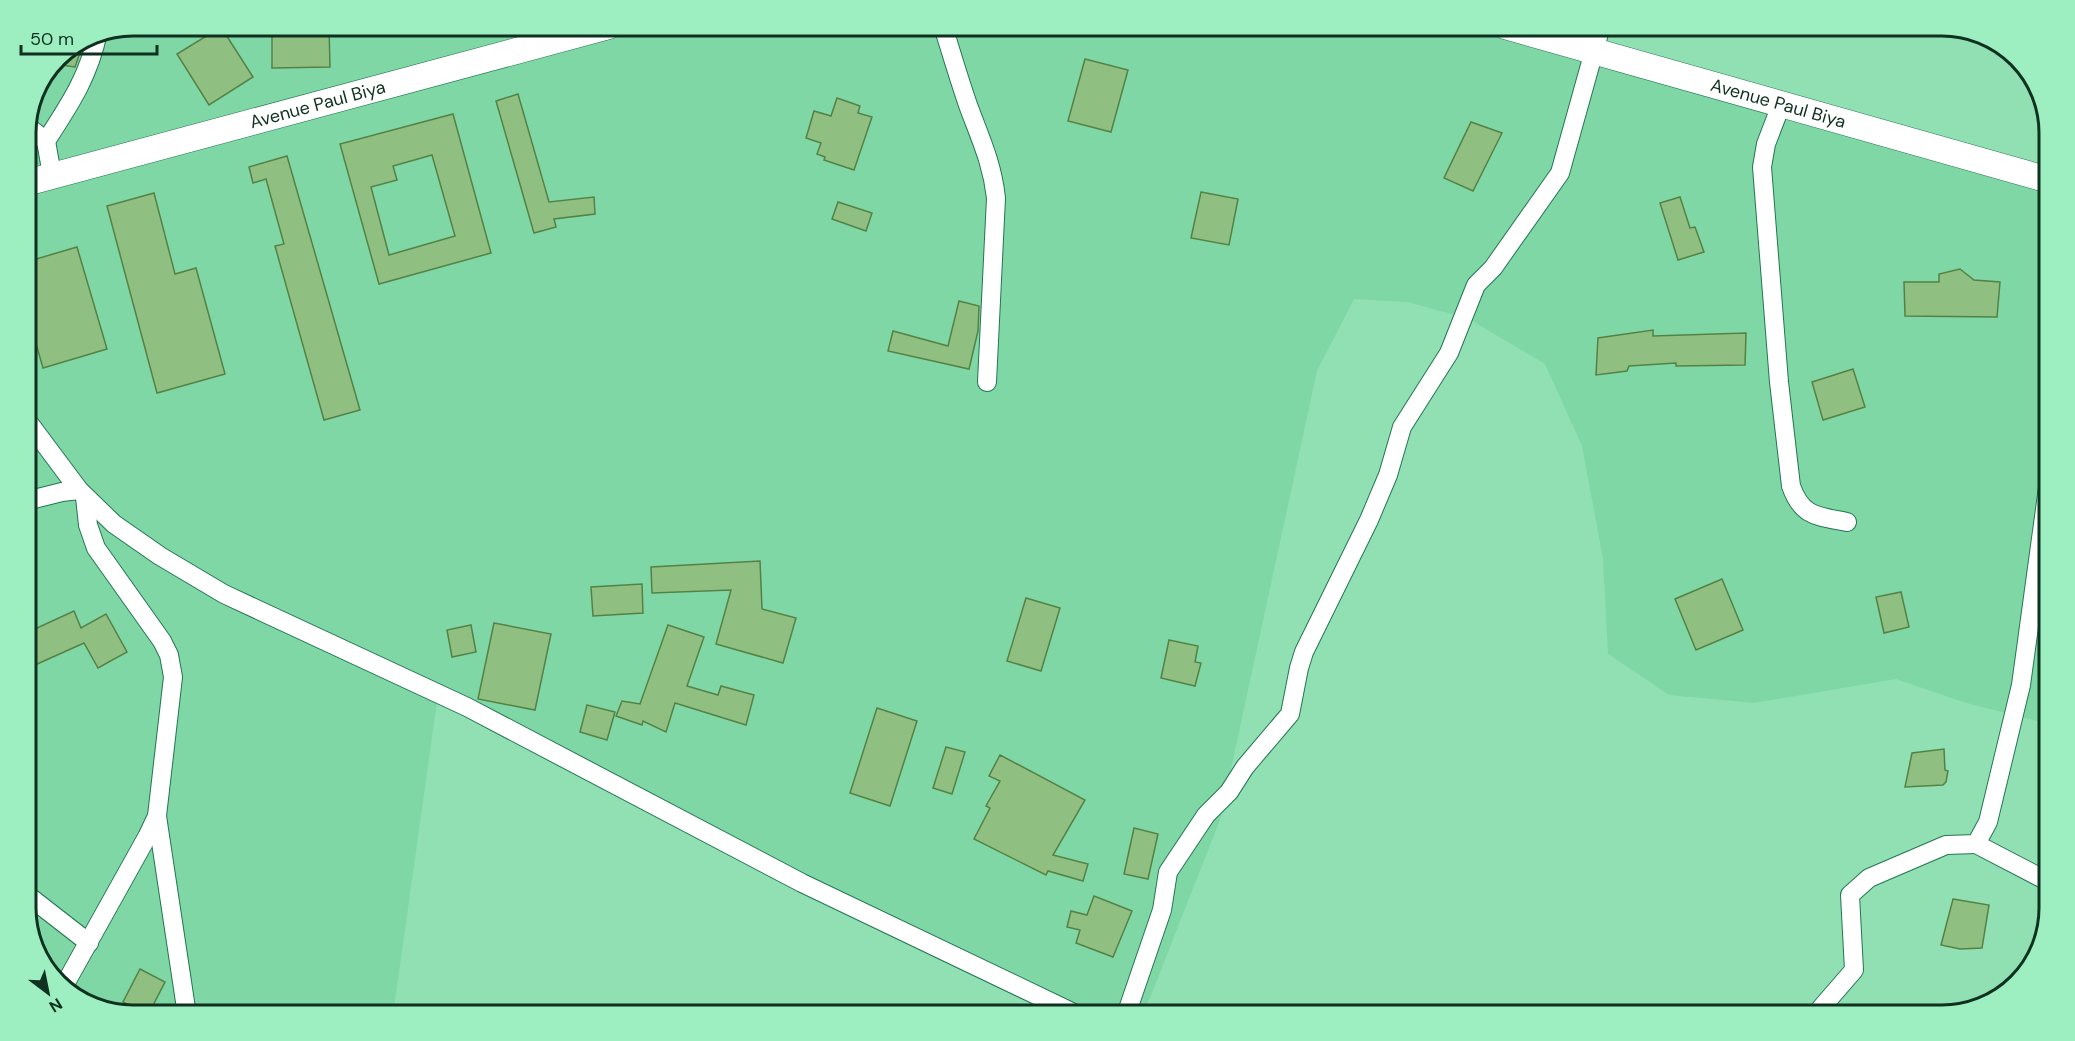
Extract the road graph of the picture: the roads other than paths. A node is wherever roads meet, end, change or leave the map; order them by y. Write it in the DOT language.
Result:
graph roads {
  1 [pos="540,36"];
  2 [pos="946,36"];
  3 [pos="1542,36"];
  4 [pos="1598,36"];
  5 [pos="96,44"];
  6 [pos="1594,50"];
  7 [pos="1781,105"];
  8 [pos="36,133"];
  9 [pos="46,141"];
  10 [pos="52,175"];
  11 [pos="2039,177"];
  12 [pos="36,180"];
  13 [pos="987,382"];
  14 [pos="36,432"];
  15 [pos="82,494"];
  16 [pos="36,498"];
  17 [pos="1847,522"];
  18 [pos="2039,553"];
  19 [pos="157,816"];
  20 [pos="1976,844"];
  21 [pos="2039,877"];
  22 [pos="36,902"];
  23 [pos="89,943"];
  24 [pos="77,963"];
  25 [pos="185,1005"];
  26 [pos="1055,1005"];
  27 [pos="1130,1005"];
  28 [pos="1824,1005"];
  1 -- 10 [label="main road, Avenue Paul Biya"];
  2 -- 13 [label="street"];
  3 -- 6 [label="main road, Avenue Paul Biya"];
  4 -- 6 [label="street"];
  5 -- 9 [label="street"];
  6 -- 7 [label="main road, Avenue Paul Biya"];
  6 -- 27 [label="street"];
  7 -- 11 [label="main road, Avenue Paul Biya"];
  7 -- 17 [label="street"];
  8 -- 9 [label="street"];
  9 -- 10 [label="street"];
  10 -- 12 [label="main road, Avenue Paul Biya"];
  14 -- 15 [label="street"];
  15 -- 16 [label="street"];
  15 -- 19 [label="street"];
  15 -- 26 [label="street"];
  18 -- 20 [label="street"];
  19 -- 23 [label="street"];
  19 -- 25 [label="street"];
  20 -- 21 [label="street"];
  20 -- 28 [label="street"];
  22 -- 23 [label="street"];
  23 -- 24 [label="street"];
}
